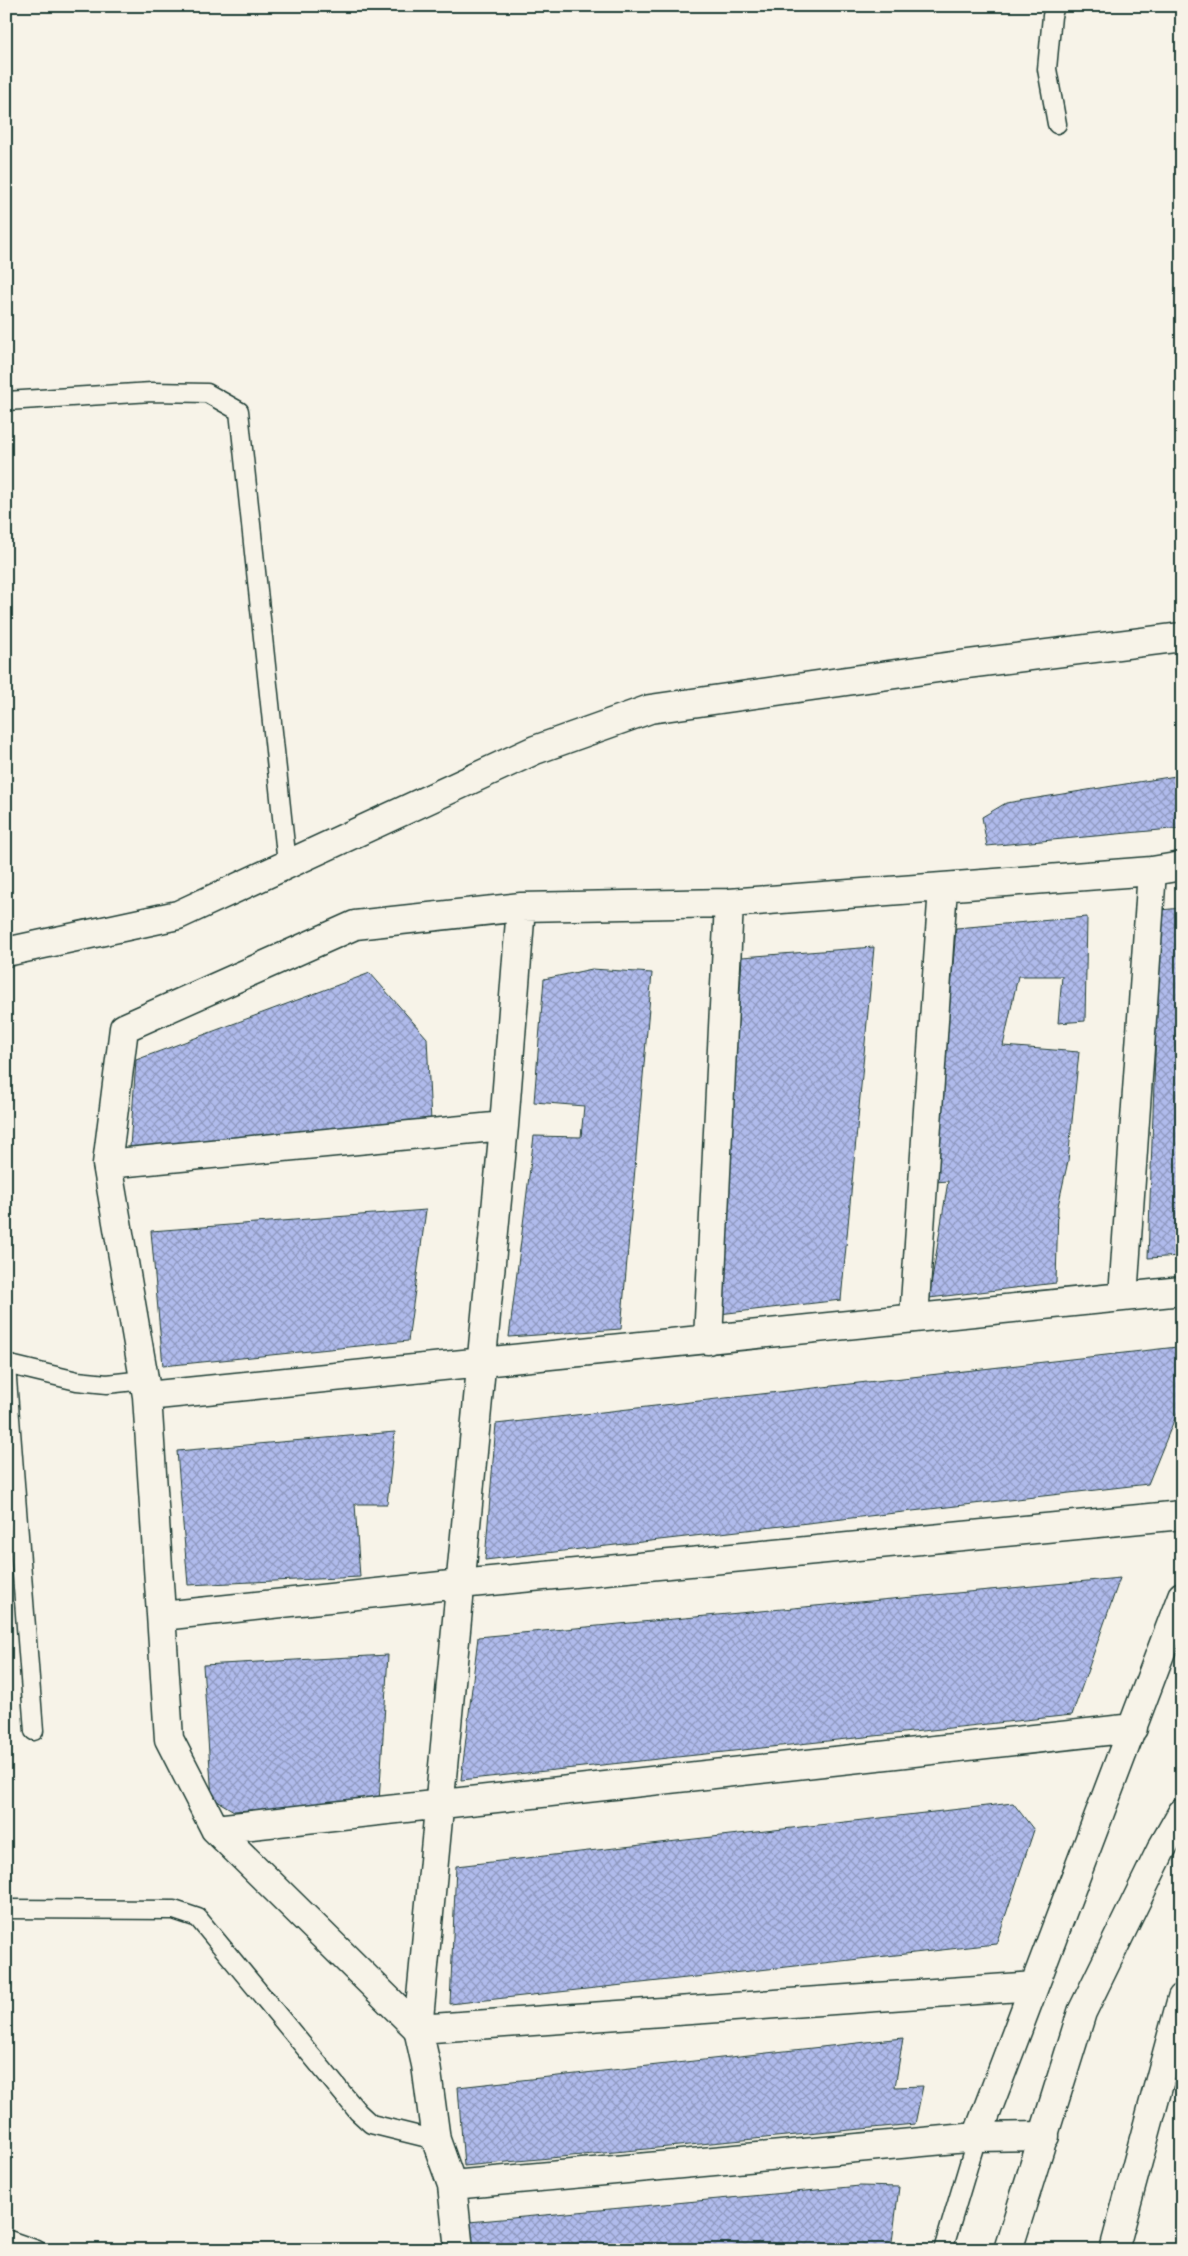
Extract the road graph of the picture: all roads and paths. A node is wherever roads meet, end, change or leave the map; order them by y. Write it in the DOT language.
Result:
graph roads {
  1 [pos="1056,6"];
  2 [pos="1057,124"];
  3 [pos="6,401"];
  4 [pos="1182,637"];
  5 [pos="286,864"];
  6 [pos="1182,866"];
  7 [pos="1152,871"];
  8 [pos="943,887"];
  9 [pos="729,903"];
  10 [pos="520,907"];
  11 [pos="6,952"];
  12 [pos="504,1126"];
  13 [pos="107,1164"];
  14 [pos="1182,1291"];
  15 [pos="1123,1297"];
  16 [pos="914,1318"];
  17 [pos="708,1340"];
  18 [pos="482,1362"];
  19 [pos="6,1365"];
  20 [pos="146,1388"];
  21 [pos="1182,1515"];
  22 [pos="460,1584"];
  23 [pos="1182,1596"];
  24 [pos="162,1616"];
  25 [pos="1133,1728"];
  26 [pos="34,1731"];
  27 [pos="439,1804"];
  28 [pos="1182,1812"];
  29 [pos="215,1829"];
  30 [pos="6,1909"];
  31 [pos="1034,1986"];
  32 [pos="1182,1998"];
  33 [pos="418,2029"];
  34 [pos="1045,2136"];
  35 [pos="977,2137"];
  36 [pos="436,2140"];
  37 [pos="452,2185"];
  38 [pos="6,2239"];
  39 [pos="37,2250"];
  40 [pos="459,2250"];
  41 [pos="943,2250"];
  42 [pos="1008,2250"];
  43 [pos="1114,2250"];
  1 -- 2 [label="lane"];
  3 -- 5 [label="lane"];
  4 -- 5 [label="main road"];
  5 -- 11 [label="main road"];
  6 -- 7 [label="main road"];
  7 -- 8 [label="main road"];
  7 -- 15 [label="main road"];
  8 -- 9 [label="main road"];
  8 -- 16 [label="main road"];
  9 -- 10 [label="main road"];
  9 -- 17 [label="main road"];
  10 -- 12 [label="main road"];
  10 -- 13 [label="main road"];
  12 -- 13 [label="main road"];
  12 -- 18 [label="main road"];
  13 -- 20 [label="main road"];
  14 -- 15 [label="main road"];
  15 -- 16 [label="main road"];
  16 -- 17 [label="main road"];
  17 -- 18 [label="main road"];
  18 -- 20 [label="main road"];
  18 -- 22 [label="main road"];
  19 -- 20 [label="lane"];
  19 -- 26 [label="lane"];
  20 -- 24 [label="main road"];
  21 -- 22 [label="main road"];
  22 -- 24 [label="main road"];
  22 -- 27 [label="main road"];
  23 -- 25 [label="main road"];
  24 -- 29 [label="main road"];
  25 -- 27 [label="main road"];
  25 -- 31 [label="main road"];
  27 -- 29 [label="main road"];
  27 -- 33 [label="main road"];
  28 -- 34 [label="main road"];
  29 -- 33 [label="main road"];
  30 -- 36 [label="lane"];
  31 -- 33 [label="main road"];
  31 -- 35 [label="main road"];
  32 -- 43 [label="main road"];
  33 -- 36 [label="main road"];
  34 -- 35 [label="main road"];
  34 -- 42 [label="main road"];
  35 -- 37 [label="main road"];
  35 -- 41 [label="lane"];
  36 -- 37 [label="main road"];
  37 -- 40 [label="main road"];
  38 -- 39 [label="lane"];
}
